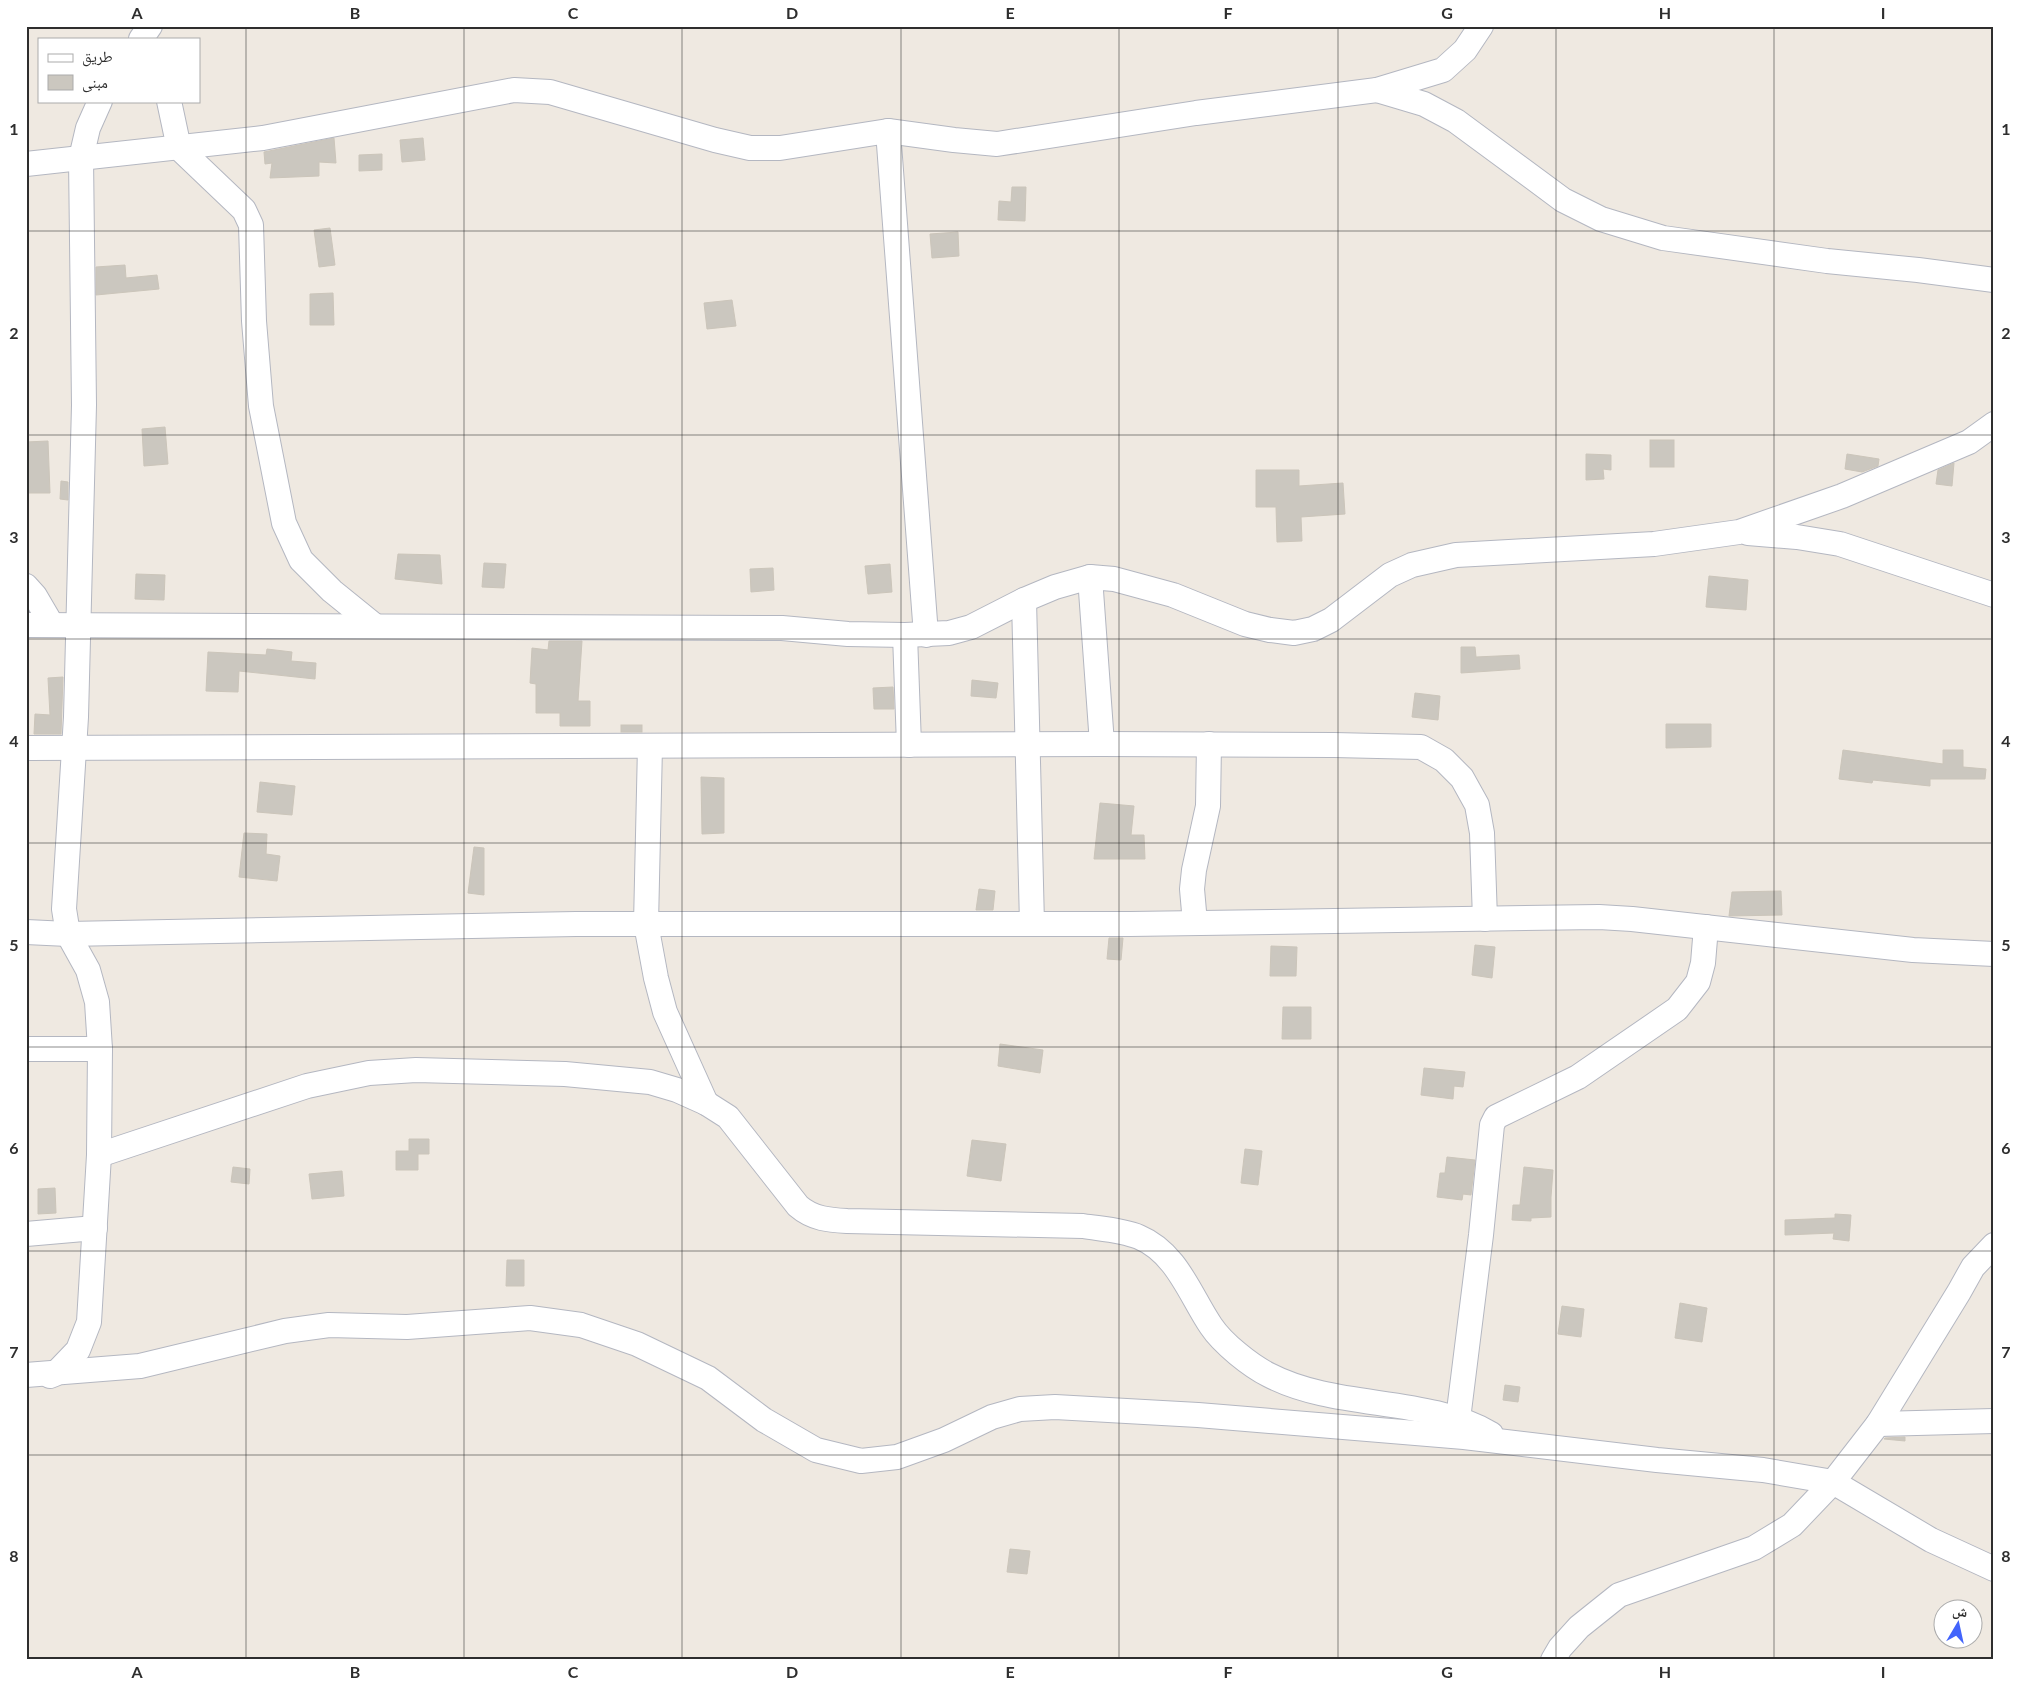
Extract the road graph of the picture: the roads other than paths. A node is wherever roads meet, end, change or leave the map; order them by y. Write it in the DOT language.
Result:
graph roads {
  1 [pos="150,26"];
  2 [pos="1481,26"];
  3 [pos="142,38"];
  4 [pos="1376,90"];
  5 [pos="100,102"];
  6 [pos="169,102"];
  7 [pos="888,130"];
  8 [pos="179,148"];
  9 [pos="81,158"];
  10 [pos="26,164"];
  11 [pos="1994,280"];
  12 [pos="1994,424"];
  13 [pos="1738,532"];
  14 [pos="1090,576"];
  15 [pos="26,586"];
  16 [pos="1994,595"];
  17 [pos="1024,600"];
  18 [pos="26,625"];
  19 [pos="52,625"];
  20 [pos="78,625"];
  21 [pos="374,625"];
  22 [pos="916,635"];
  23 [pos="1029,744"];
  24 [pos="1102,744"];
  25 [pos="1208,744"];
  26 [pos="909,745"];
  27 [pos="650,746"];
  28 [pos="26,748"];
  29 [pos="74,748"];
  30 [pos="1485,919"];
  31 [pos="1195,923"];
  32 [pos="646,924"];
  33 [pos="1032,924"];
  34 [pos="1706,927"];
  35 [pos="26,932"];
  36 [pos="68,934"];
  37 [pos="1994,954"];
  38 [pos="26,1049"];
  39 [pos="100,1049"];
  40 [pos="706,1103"];
  41 [pos="99,1155"];
  42 [pos="95,1228"];
  43 [pos="26,1234"];
  44 [pos="1994,1245"];
  45 [pos="55,1374"];
  46 [pos="26,1375"];
  47 [pos="26,1388"];
  48 [pos="1458,1419"];
  49 [pos="1994,1421"];
  50 [pos="1878,1424"];
  51 [pos="1503,1442"];
  52 [pos="1833,1482"];
  53 [pos="1994,1569"];
  54 [pos="1553,1660"];
  1 -- 3 [label="street"];
  2 -- 4 [label="street"];
  4 -- 7 [label="street"];
  4 -- 11 [label="street"];
  5 -- 9 [label="street"];
  6 -- 8 [label="street"];
  7 -- 8 [label="street"];
  7 -- 22 [label="street"];
  8 -- 9 [label="street"];
  8 -- 21 [label="street"];
  9 -- 10 [label="street"];
  9 -- 20 [label="street"];
  12 -- 13 [label="street"];
  13 -- 14 [label="street"];
  13 -- 16 [label="street"];
  14 -- 17 [label="street"];
  14 -- 24 [label="street"];
  15 -- 19 [label="street"];
  17 -- 22 [label="street"];
  17 -- 23 [label="street"];
  18 -- 19 [label="street"];
  19 -- 20 [label="street"];
  20 -- 21 [label="street"];
  20 -- 29 [label="street"];
  21 -- 22 [label="street"];
  22 -- 26 [label="street"];
  23 -- 24 [label="street"];
  23 -- 26 [label="street"];
  23 -- 33 [label="street"];
  24 -- 25 [label="street"];
  25 -- 30 [label="street"];
  25 -- 31 [label="street"];
  26 -- 27 [label="street"];
  27 -- 29 [label="street"];
  27 -- 32 [label="street"];
  28 -- 29 [label="street"];
  29 -- 36 [label="street"];
  30 -- 31 [label="street"];
  30 -- 34 [label="street"];
  31 -- 33 [label="street"];
  32 -- 33 [label="street"];
  32 -- 36 [label="street"];
  32 -- 40 [label="street"];
  34 -- 37 [label="street"];
  34 -- 48 [label="street"];
  35 -- 36 [label="street"];
  36 -- 39 [label="street"];
  38 -- 39 [label="street"];
  39 -- 41 [label="street"];
  40 -- 41 [label="street"];
  40 -- 48 [label="street"];
  41 -- 42 [label="street"];
  42 -- 43 [label="street"];
  42 -- 45 [label="street"];
  44 -- 50 [label="street"];
  45 -- 46 [label="street"];
  45 -- 47 [label="street"];
  45 -- 51 [label="street"];
  48 -- 51 [label="street"];
  49 -- 50 [label="street"];
  50 -- 52 [label="street"];
  51 -- 52 [label="street"];
  52 -- 53 [label="street"];
  52 -- 54 [label="street"];
}
